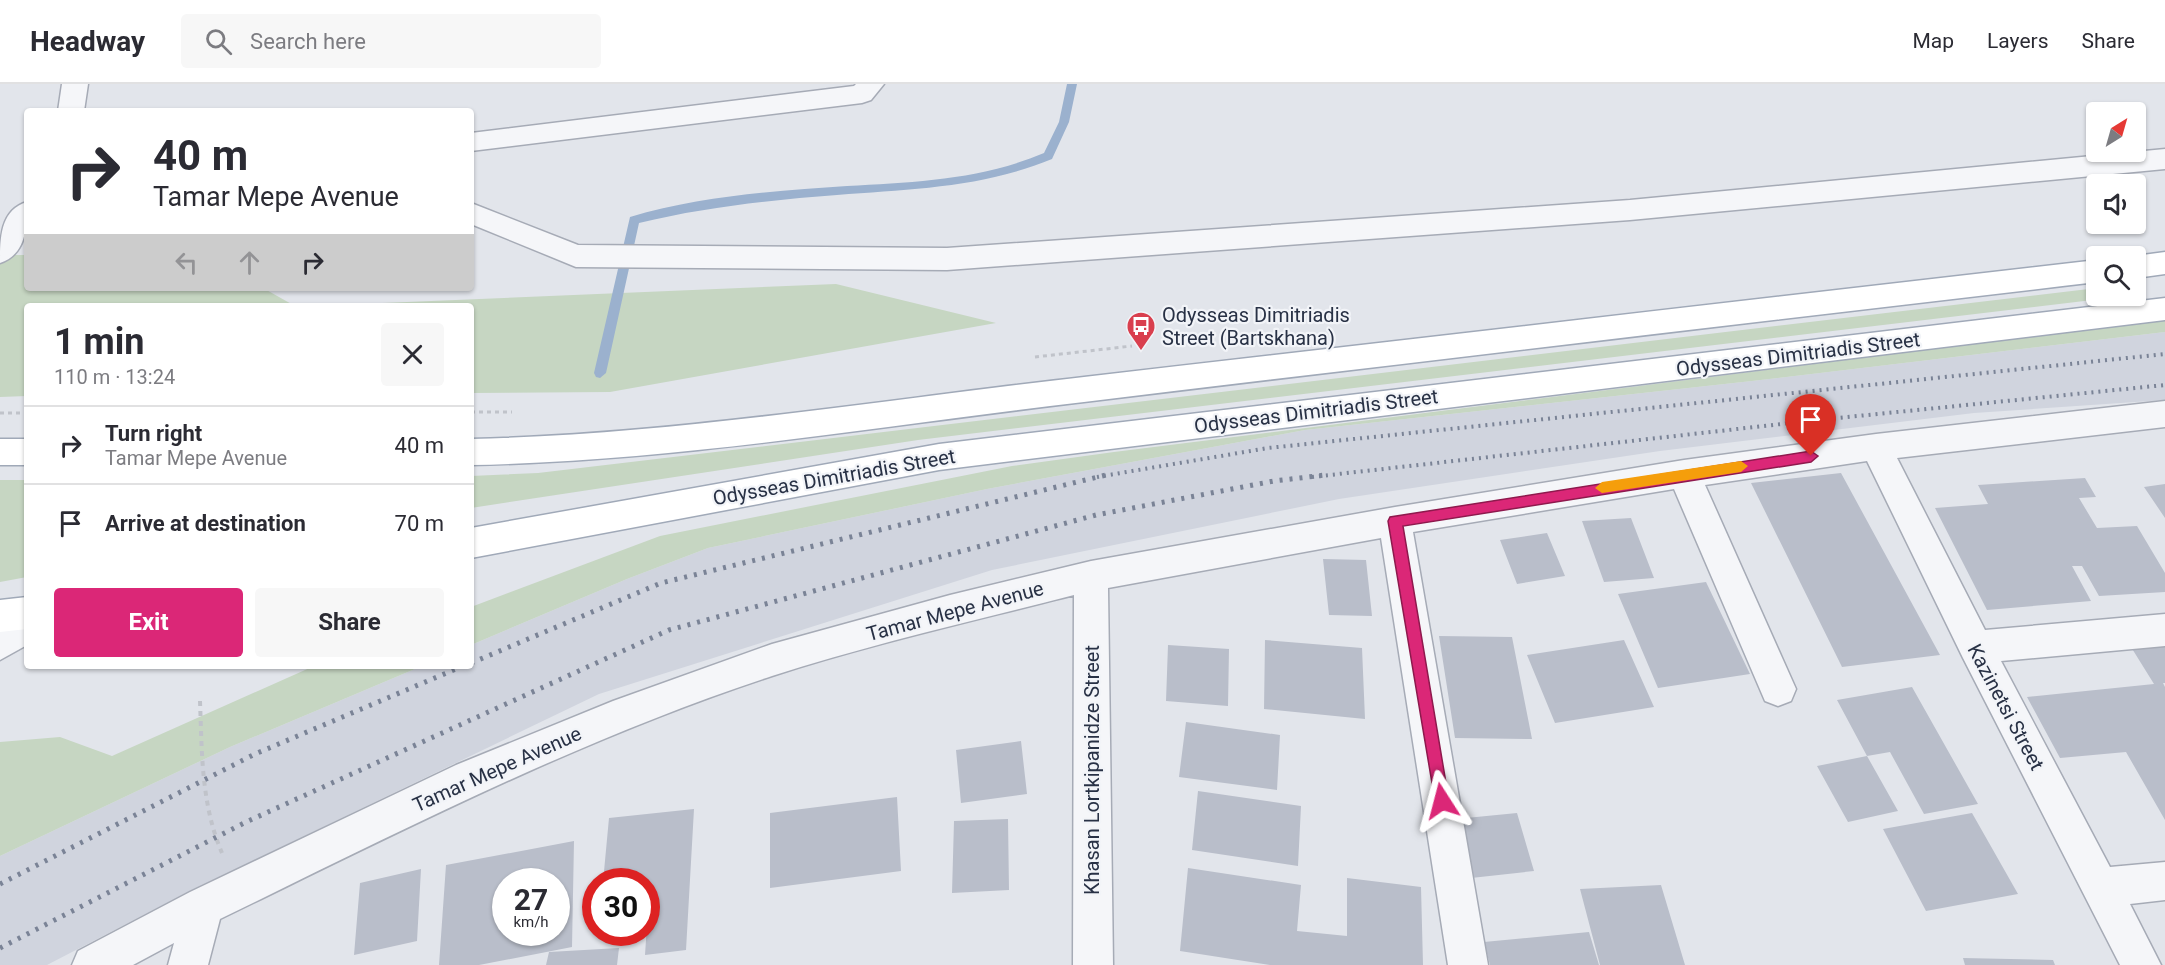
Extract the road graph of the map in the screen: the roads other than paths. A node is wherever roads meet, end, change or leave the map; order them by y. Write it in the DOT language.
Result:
graph roads {
  1 [pos="75,84"];
  2 [pos="871,84"];
  3 [pos="71,108"];
  4 [pos="474,142"];
  5 [pos="2165,159"];
  6 [pos="474,214"];
  7 [pos="24,216"];
  8 [pos="0,252"];
  9 [pos="2165,263"];
  10 [pos="2146,266"];
  11 [pos="2086,272"];
  12 [pos="2165,309"];
  13 [pos="2165,414"];
  14 [pos="1876,447"];
  15 [pos="0,452"];
  16 [pos="474,452"];
  17 [pos="24,453"];
  18 [pos="1684,474"];
  19 [pos="1395,521"];
  20 [pos="474,542"];
  21 [pos="1091,576"];
  22 [pos="24,613"];
  23 [pos="0,616"];
  24 [pos="24,628"];
  25 [pos="2165,630"];
  26 [pos="0,644"];
  27 [pos="1975,647"];
  28 [pos="1778,689"];
  29 [pos="2165,881"];
  30 [pos="2101,887"];
  31 [pos="204,906"];
  32 [pos="92,965"];
  33 [pos="188,965"];
  34 [pos="1093,965"];
  35 [pos="1468,965"];
  36 [pos="2141,965"];
  1 -- 3 [label="street"];
  2 -- 4 [label="street"];
  5 -- 6 [label="street"];
  7 -- 8 [label="street"];
  9 -- 10 [label="main road"];
  11 -- 16 [label="main road"];
  12 -- 20 [label="main road, Odysseas Dimitriadis Street"];
  13 -- 14 [label="street, Tamar Mepe Avenue"];
  14 -- 18 [label="street, Tamar Mepe Avenue"];
  14 -- 27 [label="street, Kazinetsi Street"];
  15 -- 17 [label="main road"];
  18 -- 19 [label="street, Tamar Mepe Avenue"];
  18 -- 28 [label="street"];
  19 -- 21 [label="street, Tamar Mepe Avenue"];
  19 -- 35 [label="street"];
  21 -- 31 [label="street, Tamar Mepe Avenue"];
  21 -- 34 [label="street, Khasan Lortkipanidze Street"];
  22 -- 23 [label="main road"];
  24 -- 26 [label="street"];
  25 -- 27 [label="street"];
  27 -- 30 [label="street, Kazinetsi Street"];
  29 -- 30 [label="street"];
  30 -- 36 [label="street, Kazinetsi Street"];
  31 -- 32 [label="street, Tamar Mepe Avenue"];
  31 -- 33 [label="street"];
}
